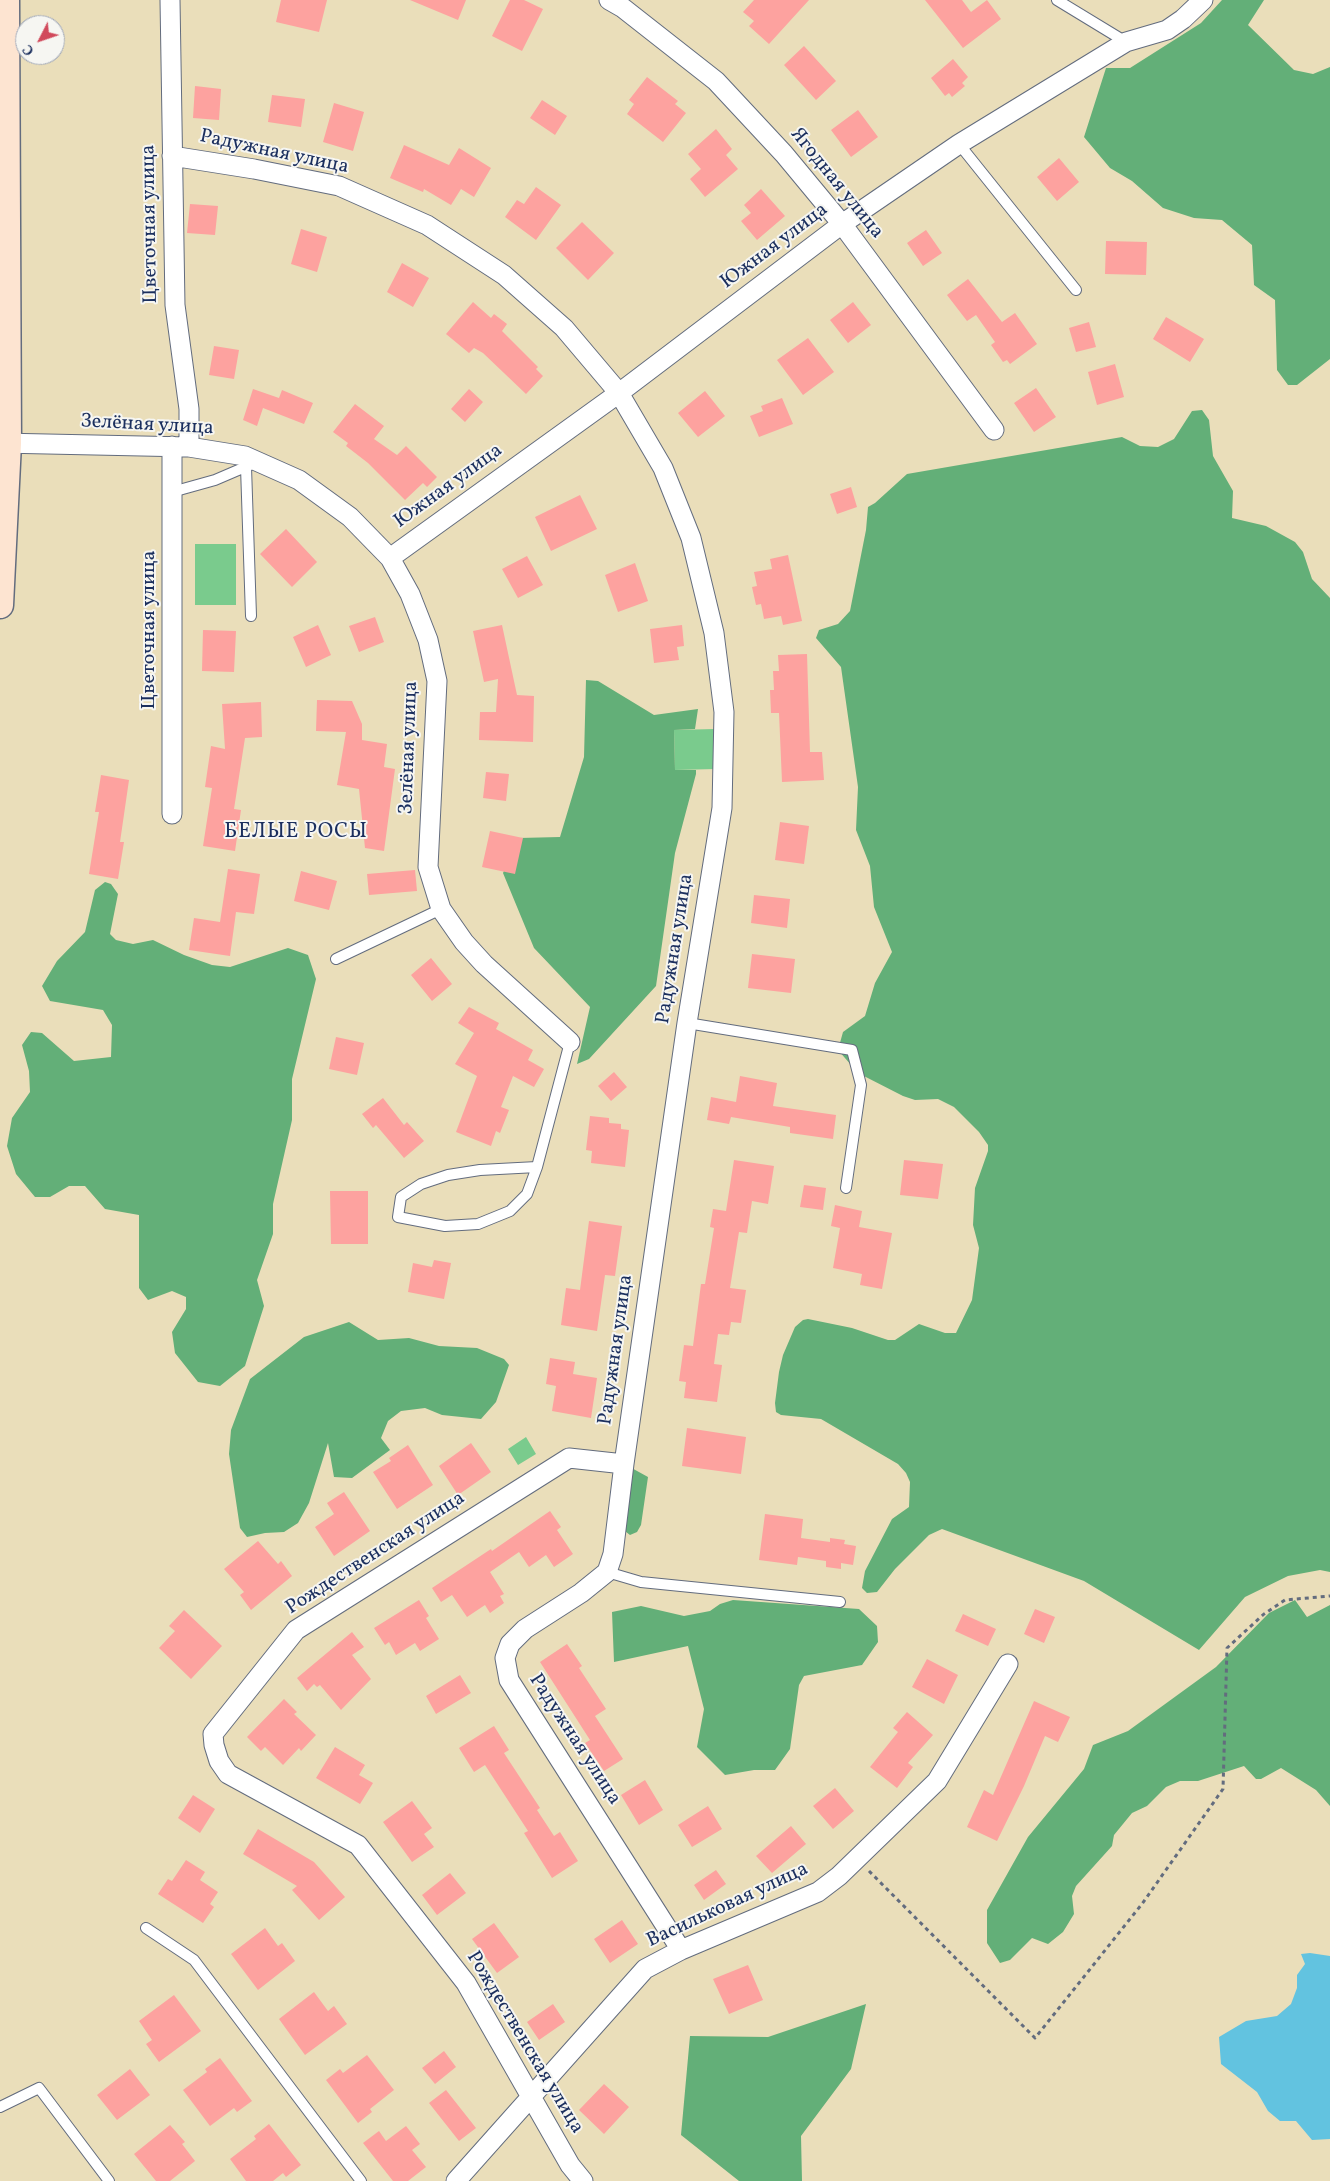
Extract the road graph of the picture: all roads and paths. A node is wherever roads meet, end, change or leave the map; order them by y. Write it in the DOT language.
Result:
graph roads {
  1 [pos="6,0"];
  2 [pos="170,0"];
  3 [pos="609,0"];
  4 [pos="1057,0"];
  5 [pos="1203,0"];
  6 [pos="1126,42"];
  7 [pos="959,144"];
  8 [pos="172,156"];
  9 [pos="842,224"];
  10 [pos="1076,290"];
  11 [pos="619,393"];
  12 [pos="994,430"];
  13 [pos="4,443"];
  14 [pos="181,446"];
  15 [pos="252,465"];
  16 [pos="172,492"];
  17 [pos="390,558"];
  18 [pos="0,605"];
  19 [pos="251,616"];
  20 [pos="172,814"];
  21 [pos="440,909"];
  22 [pos="336,959"];
  23 [pos="687,1023"];
  24 [pos="570,1042"];
  25 [pos="538,1167"];
  26 [pos="846,1188"];
  27 [pos="624,1464"];
  28 [pos="607,1572"];
  29 [pos="1330,1596"];
  30 [pos="840,1602"];
  31 [pos="1008,1664"];
  32 [pos="857,1858"];
  33 [pos="146,1928"];
  34 [pos="681,1950"];
  35 [pos="532,2096"];
  36 [pos="0,2107"];
  37 [pos="109,2181"];
  38 [pos="361,2181"];
  39 [pos="456,2181"];
  40 [pos="583,2181"];
  1 -- 13 [label="main road"];
  2 -- 8 [label="street, Цветочная улица"];
  3 -- 9 [label="street, Ягодная улица"];
  4 -- 6 [label="lane"];
  5 -- 6 [label="street, Южная улица"];
  6 -- 7 [label="street, Южная улица"];
  7 -- 9 [label="street, Южная улица"];
  7 -- 10 [label="lane"];
  8 -- 11 [label="street, Радужная улица"];
  8 -- 14 [label="street, Цветочная улица"];
  9 -- 11 [label="street, Южная улица"];
  9 -- 12 [label="street, Ягодная улица"];
  11 -- 17 [label="street, Южная улица"];
  11 -- 23 [label="street, Радужная улица"];
  13 -- 14 [label="street, Зелёная улица"];
  13 -- 18 [label="main road"];
  14 -- 15 [label="street, Зелёная улица"];
  14 -- 16 [label="street, Цветочная улица"];
  15 -- 16 [label="lane"];
  15 -- 17 [label="street, Зелёная улица"];
  15 -- 19 [label="lane"];
  16 -- 20 [label="street, Цветочная улица"];
  17 -- 21 [label="street, Зелёная улица"];
  21 -- 22 [label="lane"];
  21 -- 24 [label="street, Зелёная улица"];
  23 -- 26 [label="lane"];
  23 -- 27 [label="street, Радужная улица"];
  24 -- 25 [label="lane"];
  25 -- 25 [label="lane"];
  27 -- 28 [label="street, Радужная улица"];
  27 -- 35 [label="street, Рождественская улица"];
  28 -- 30 [label="lane"];
  28 -- 34 [label="street, Радужная улица"];
  29 -- 32 [label="path"];
  31 -- 32 [label="street, Васильковая улица"];
  32 -- 34 [label="street, Васильковая улица"];
  33 -- 38 [label="lane"];
  34 -- 35 [label="street, Васильковая улица"];
  35 -- 39 [label="street, Васильковая улица"];
  35 -- 40 [label="street, Рождественская улица"];
  36 -- 37 [label="lane"];
}
